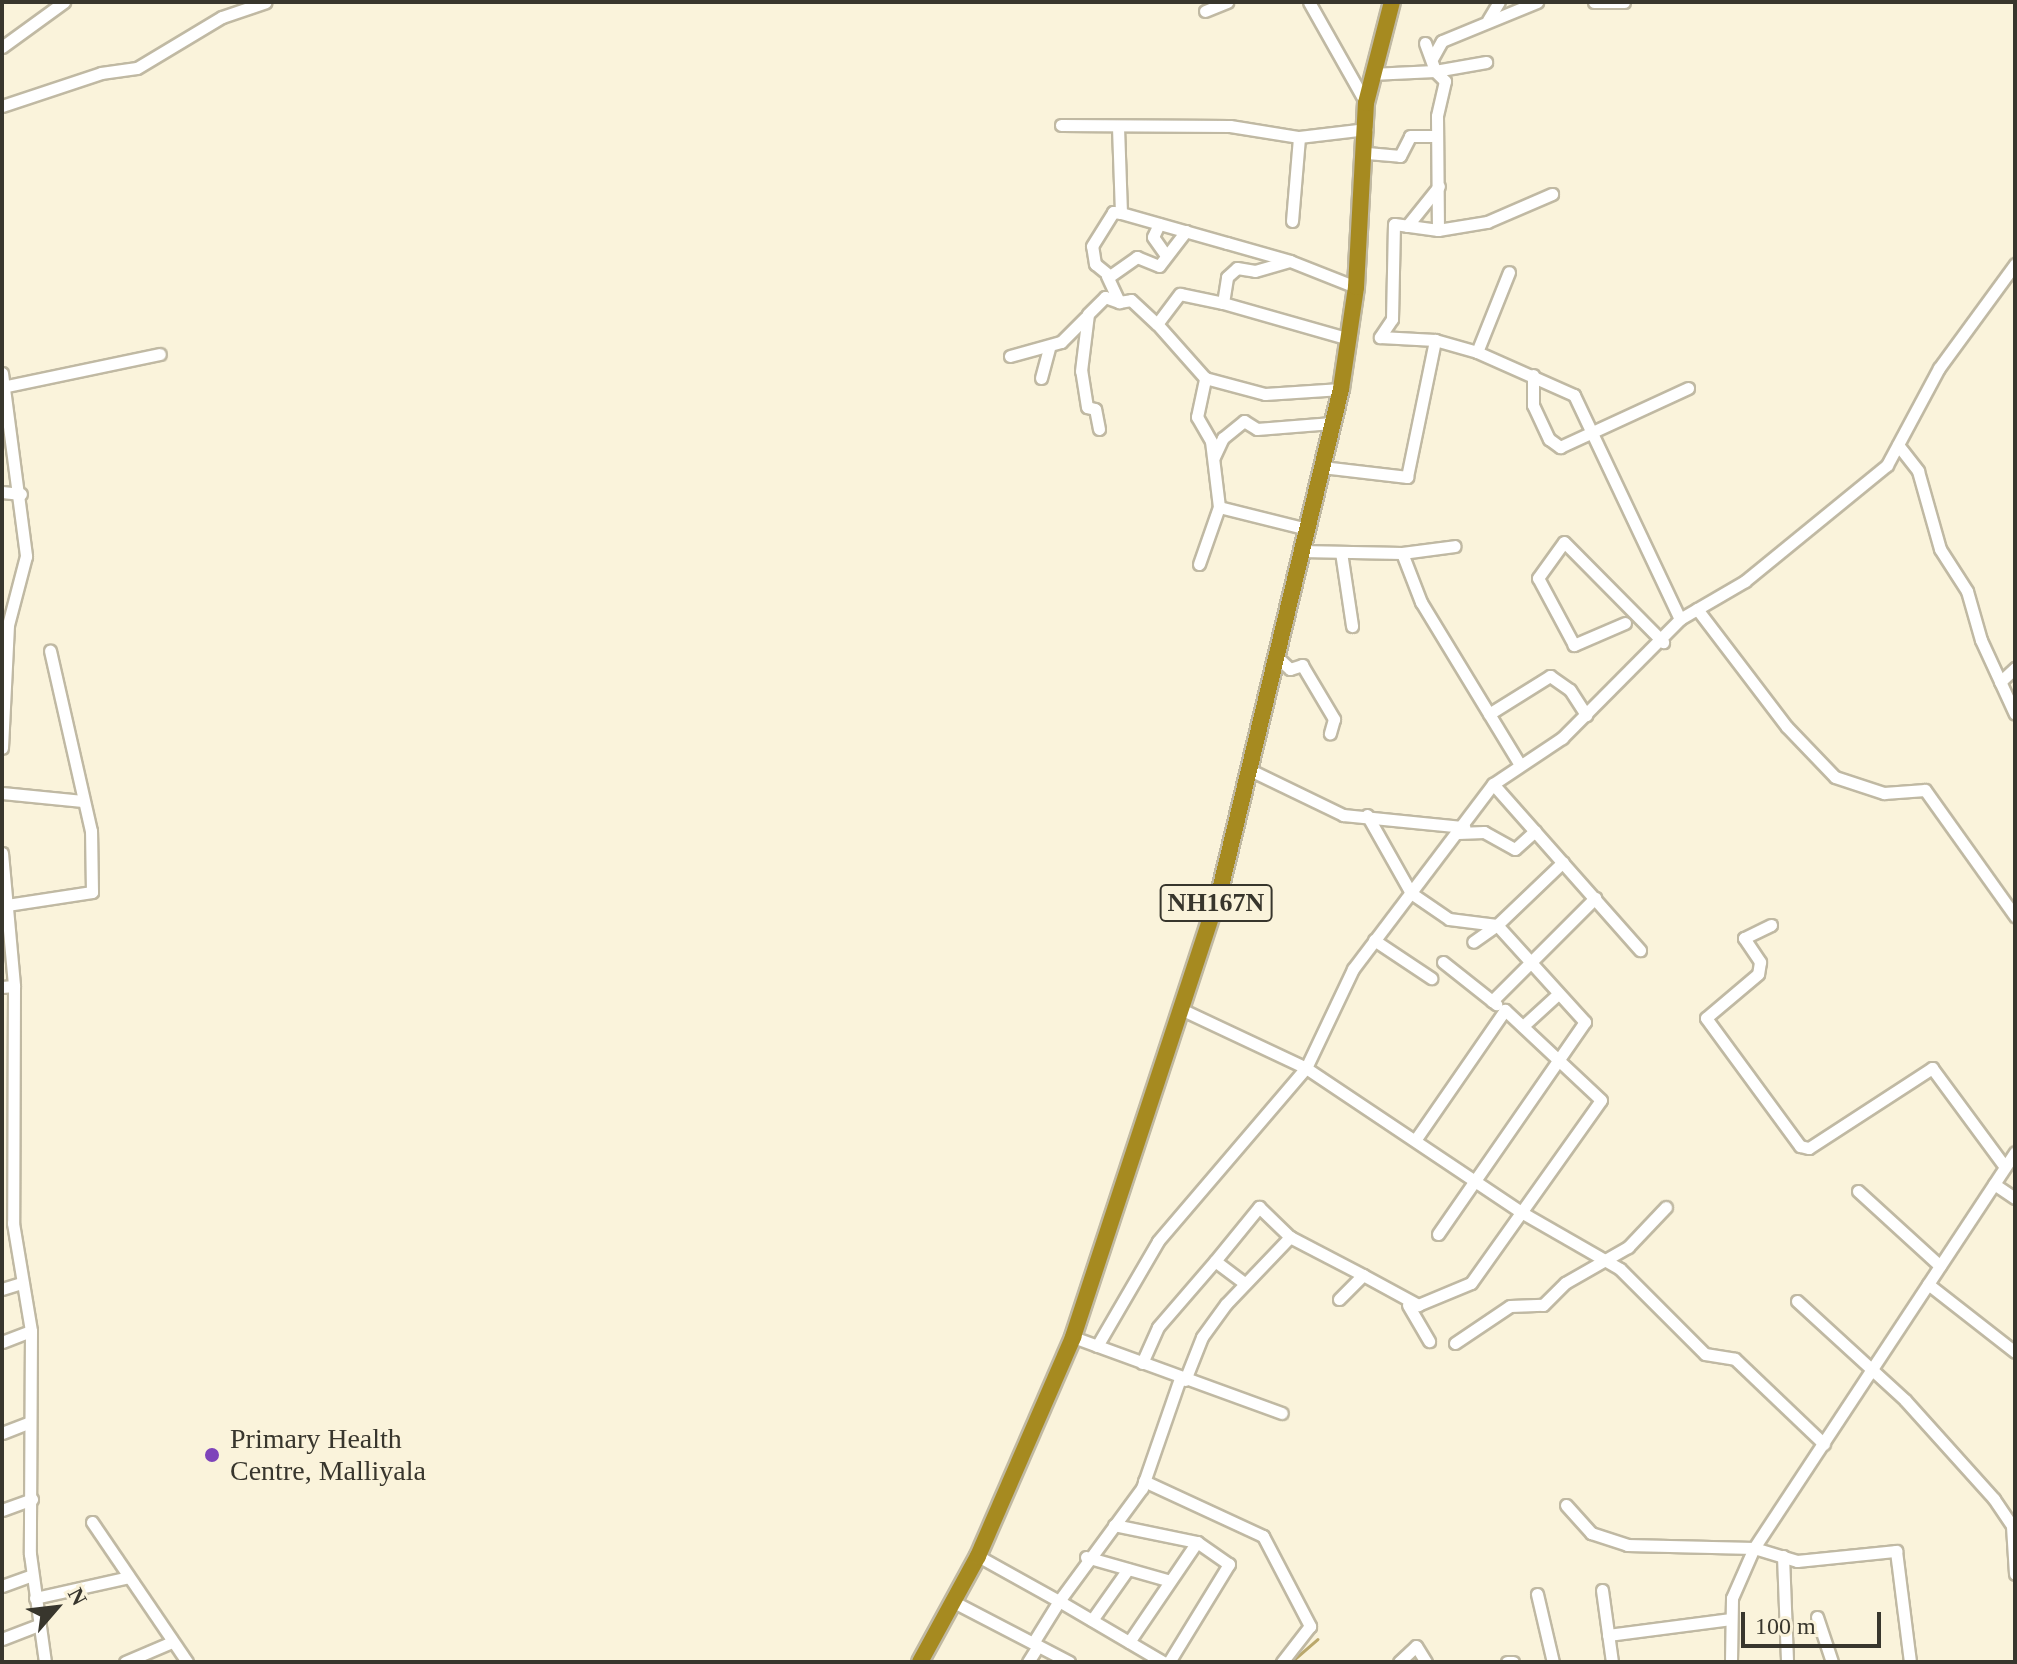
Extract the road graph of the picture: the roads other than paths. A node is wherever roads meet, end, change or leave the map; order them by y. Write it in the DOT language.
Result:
graph roads {
  1 [pos="64,2"];
  2 [pos="266,2"];
  3 [pos="1227,2"];
  4 [pos="1309,2"];
  5 [pos="1392,2"];
  6 [pos="1499,2"];
  7 [pos="1537,2"];
  8 [pos="1594,2"];
  9 [pos="1624,2"];
  10 [pos="1205,11"];
  11 [pos="1488,20"];
  12 [pos="1425,43"];
  13 [pos="2,47"];
  14 [pos="1433,57"];
  15 [pos="1486,62"];
  16 [pos="1435,71"];
  17 [pos="1371,74"];
  18 [pos="1366,103"];
  19 [pos="2,106"];
  20 [pos="1061,125"];
  21 [pos="1118,127"];
  22 [pos="1367,129"];
  23 [pos="1436,136"];
  24 [pos="1299,137"];
  25 [pos="1367,153"];
  26 [pos="1439,186"];
  27 [pos="1552,194"];
  28 [pos="1121,213"];
  29 [pos="1292,221"];
  30 [pos="1159,224"];
  31 [pos="1407,226"];
  32 [pos="1438,230"];
  33 [pos="1186,231"];
  34 [pos="1165,254"];
  35 [pos="1290,261"];
  36 [pos="2015,264"];
  37 [pos="1509,272"];
  38 [pos="1107,276"];
  39 [pos="1356,287"];
  40 [pos="1119,302"];
  41 [pos="1223,303"];
  42 [pos="1088,314"];
  43 [pos="1157,324"];
  44 [pos="1349,339"];
  45 [pos="1435,340"];
  46 [pos="1049,348"];
  47 [pos="1477,352"];
  48 [pos="160,354"];
  49 [pos="1010,356"];
  50 [pos="2,373"];
  51 [pos="1533,375"];
  52 [pos="1041,378"];
  53 [pos="1205,378"];
  54 [pos="7,386"];
  55 [pos="1688,388"];
  56 [pos="1341,389"];
  57 [pos="1332,423"];
  58 [pos="1099,429"];
  59 [pos="1595,432"];
  60 [pos="1898,445"];
  61 [pos="1214,458"];
  62 [pos="1322,467"];
  63 [pos="2,492"];
  64 [pos="21,494"];
  65 [pos="1219,507"];
  66 [pos="1307,529"];
  67 [pos="1455,546"];
  68 [pos="1301,551"];
  69 [pos="1341,552"];
  70 [pos="1402,553"];
  71 [pos="1199,564"];
  72 [pos="1697,609"];
  73 [pos="1680,619"];
  74 [pos="1625,623"];
  75 [pos="1352,626"];
  76 [pos="1663,642"];
  77 [pos="50,651"];
  78 [pos="1276,656"];
  79 [pos="2015,668"];
  80 [pos="2000,682"];
  81 [pos="1489,714"];
  82 [pos="2015,714"];
  83 [pos="1586,715"];
  84 [pos="2,726"];
  85 [pos="1330,733"];
  86 [pos="2,748"];
  87 [pos="1519,763"];
  88 [pos="1248,769"];
  89 [pos="1493,784"];
  90 [pos="2,793"];
  91 [pos="83,801"];
  92 [pos="1367,815"];
  93 [pos="1461,830"];
  94 [pos="1535,831"];
  95 [pos="2,853"];
  96 [pos="1563,862"];
  97 [pos="1411,893"];
  98 [pos="5,898"];
  99 [pos="1595,898"];
  100 [pos="2015,916"];
  101 [pos="1497,925"];
  102 [pos="1771,925"];
  103 [pos="1374,940"];
  104 [pos="1473,942"];
  105 [pos="6,943"];
  106 [pos="1640,950"];
  107 [pos="1530,961"];
  108 [pos="1443,962"];
  109 [pos="1431,978"];
  110 [pos="8,986"];
  111 [pos="1558,994"];
  112 [pos="1492,1001"];
  113 [pos="1505,1010"];
  114 [pos="1185,1011"];
  115 [pos="1523,1026"];
  116 [pos="7,1040"];
  117 [pos="1561,1058"];
  118 [pos="1306,1068"];
  119 [pos="1416,1139"];
  120 [pos="6,1142"];
  121 [pos="2015,1152"];
  122 [pos="2005,1167"];
  123 [pos="1473,1177"];
  124 [pos="1994,1184"];
  125 [pos="1858,1191"];
  126 [pos="2015,1198"];
  127 [pos="1666,1207"];
  128 [pos="1521,1212"];
  129 [pos="8,1225"];
  130 [pos="1438,1234"];
  131 [pos="1290,1237"];
  132 [pos="1606,1260"];
  133 [pos="1215,1261"];
  134 [pos="1940,1266"];
  135 [pos="1363,1275"];
  136 [pos="22,1283"];
  137 [pos="1244,1283"];
  138 [pos="1928,1284"];
  139 [pos="2,1289"];
  140 [pos="1339,1299"];
  141 [pos="1797,1301"];
  142 [pos="1408,1305"];
  143 [pos="31,1331"];
  144 [pos="1073,1337"];
  145 [pos="1429,1341"];
  146 [pos="2,1342"];
  147 [pos="1455,1343"];
  148 [pos="1097,1346"];
  149 [pos="2015,1352"];
  150 [pos="1142,1363"];
  151 [pos="1873,1369"];
  152 [pos="1182,1379"];
  153 [pos="1282,1413"];
  154 [pos="28,1423"];
  155 [pos="2,1433"];
  156 [pos="1824,1444"];
  157 [pos="1144,1481"];
  158 [pos="32,1499"];
  159 [pos="1566,1505"];
  160 [pos="2,1510"];
  161 [pos="92,1522"];
  162 [pos="1114,1525"];
  163 [pos="1197,1542"];
  164 [pos="1754,1548"];
  165 [pos="978,1556"];
  166 [pos="1783,1556"];
  167 [pos="1086,1557"];
  168 [pos="1128,1569"];
  169 [pos="2015,1574"];
  170 [pos="32,1575"];
  171 [pos="129,1577"];
  172 [pos="1170,1581"];
  173 [pos="2,1586"];
  174 [pos="1602,1590"];
  175 [pos="1537,1594"];
  176 [pos="35,1598"];
  177 [pos="952,1601"];
  178 [pos="1059,1601"];
  179 [pos="1817,1617"];
  180 [pos="1731,1619"];
  181 [pos="1092,1620"];
  182 [pos="39,1625"];
  183 [pos="1608,1635"];
  184 [pos="2,1639"];
  185 [pos="172,1642"];
  186 [pos="1129,1642"];
  187 [pos="1036,1644"];
  188 [pos="45,1662"];
  189 [pos="125,1662"];
  190 [pos="187,1662"];
  191 [pos="920,1662"];
  192 [pos="1028,1662"];
  193 [pos="1069,1662"];
  194 [pos="1166,1662"];
  195 [pos="1282,1662"];
  196 [pos="1399,1662"];
  197 [pos="1426,1662"];
  198 [pos="1553,1662"];
  199 [pos="1612,1662"];
  200 [pos="1731,1662"];
  201 [pos="1787,1662"];
  202 [pos="1832,1662"];
  203 [pos="1910,1662"];
  1 -- 13 [label="street"];
  2 -- 19 [label="street"];
  3 -- 10 [label="street"];
  4 -- 18 [label="street"];
  5 -- 17 [label="highway, NH167N"];
  6 -- 11 [label="street"];
  7 -- 11 [label="street"];
  8 -- 9 [label="street"];
  11 -- 14 [label="street"];
  12 -- 14 [label="street"];
  14 -- 16 [label="street"];
  15 -- 16 [label="street"];
  16 -- 17 [label="street"];
  16 -- 23 [label="street"];
  17 -- 18 [label="highway, NH167N"];
  18 -- 22 [label="highway, NH167N"];
  20 -- 21 [label="street"];
  21 -- 24 [label="street"];
  21 -- 28 [label="street"];
  22 -- 24 [label="street"];
  22 -- 25 [label="highway, NH167N"];
  23 -- 25 [label="street"];
  23 -- 26 [label="street"];
  24 -- 29 [label="street"];
  25 -- 39 [label="highway, NH167N"];
  26 -- 31 [label="street"];
  26 -- 32 [label="street"];
  27 -- 32 [label="street"];
  28 -- 30 [label="street"];
  28 -- 38 [label="street"];
  30 -- 33 [label="street"];
  30 -- 34 [label="street"];
  31 -- 32 [label="street"];
  31 -- 45 [label="street"];
  33 -- 34 [label="street"];
  33 -- 35 [label="street"];
  34 -- 38 [label="street"];
  35 -- 39 [label="street"];
  35 -- 41 [label="street"];
  36 -- 60 [label="street"];
  37 -- 47 [label="street"];
  38 -- 40 [label="street"];
  39 -- 44 [label="highway, NH167N"];
  40 -- 42 [label="street"];
  40 -- 43 [label="street"];
  41 -- 43 [label="street"];
  41 -- 44 [label="street"];
  42 -- 46 [label="street"];
  42 -- 58 [label="street"];
  43 -- 53 [label="street"];
  44 -- 56 [label="highway, NH167N"];
  45 -- 47 [label="street"];
  45 -- 62 [label="street"];
  46 -- 49 [label="street"];
  46 -- 52 [label="street"];
  47 -- 51 [label="street"];
  48 -- 54 [label="street"];
  50 -- 54 [label="street"];
  51 -- 59 [label="street"];
  51 -- 59 [label="street"];
  53 -- 56 [label="street"];
  53 -- 61 [label="street"];
  54 -- 64 [label="street"];
  55 -- 59 [label="street"];
  56 -- 57 [label="highway, NH167N"];
  57 -- 61 [label="street"];
  57 -- 62 [label="highway, NH167N"];
  59 -- 73 [label="street"];
  60 -- 72 [label="street"];
  60 -- 80 [label="street"];
  61 -- 65 [label="street"];
  62 -- 66 [label="highway, NH167N"];
  63 -- 64 [label="street"];
  64 -- 84 [label="street"];
  65 -- 66 [label="street"];
  65 -- 71 [label="street"];
  66 -- 68 [label="highway, NH167N"];
  67 -- 70 [label="street"];
  68 -- 69 [label="street"];
  68 -- 78 [label="highway, NH167N"];
  69 -- 70 [label="street"];
  69 -- 75 [label="street"];
  70 -- 81 [label="street"];
  72 -- 73 [label="street"];
  72 -- 100 [label="street"];
  73 -- 76 [label="street"];
  74 -- 76 [label="street"];
  76 -- 83 [label="street"];
  77 -- 91 [label="street"];
  78 -- 85 [label="street"];
  78 -- 88 [label="highway, NH167N"];
  79 -- 80 [label="street"];
  80 -- 82 [label="street"];
  81 -- 83 [label="street"];
  81 -- 87 [label="street"];
  83 -- 87 [label="street"];
  84 -- 86 [label="street"];
  87 -- 89 [label="street"];
  88 -- 92 [label="street"];
  88 -- 114 [label="highway, NH167N"];
  89 -- 93 [label="street"];
  89 -- 94 [label="street"];
  90 -- 91 [label="street"];
  91 -- 98 [label="street"];
  92 -- 93 [label="street"];
  92 -- 97 [label="street"];
  93 -- 94 [label="street"];
  93 -- 97 [label="street"];
  94 -- 96 [label="street"];
  95 -- 98 [label="street"];
  96 -- 99 [label="street"];
  96 -- 101 [label="street"];
  97 -- 101 [label="street"];
  97 -- 103 [label="street"];
  98 -- 105 [label="street"];
  99 -- 106 [label="street"];
  99 -- 107 [label="street"];
  101 -- 104 [label="street"];
  101 -- 107 [label="street"];
  102 -- 122 [label="street"];
  103 -- 109 [label="street"];
  103 -- 118 [label="street"];
  105 -- 110 [label="street"];
  107 -- 111 [label="street"];
  107 -- 112 [label="street"];
  108 -- 112 [label="street"];
  110 -- 116 [label="street"];
  111 -- 115 [label="street"];
  111 -- 117 [label="street"];
  112 -- 113 [label="street"];
  113 -- 115 [label="street"];
  113 -- 119 [label="street"];
  114 -- 118 [label="street"];
  114 -- 144 [label="highway, NH167N"];
  115 -- 117 [label="street"];
  116 -- 120 [label="street"];
  117 -- 123 [label="street"];
  117 -- 128 [label="street"];
  118 -- 119 [label="street"];
  118 -- 148 [label="street"];
  119 -- 123 [label="street"];
  120 -- 129 [label="street"];
  121 -- 122 [label="street"];
  122 -- 124 [label="street"];
  123 -- 128 [label="street"];
  123 -- 130 [label="street"];
  124 -- 126 [label="street"];
  124 -- 134 [label="street"];
  125 -- 134 [label="street"];
  127 -- 132 [label="street"];
  128 -- 132 [label="street"];
  128 -- 142 [label="street"];
  129 -- 136 [label="street"];
  131 -- 133 [label="street"];
  131 -- 135 [label="street"];
  131 -- 137 [label="street"];
  132 -- 147 [label="street"];
  132 -- 156 [label="street"];
  133 -- 137 [label="street"];
  133 -- 150 [label="street"];
  134 -- 138 [label="street"];
  135 -- 140 [label="street"];
  135 -- 142 [label="street"];
  136 -- 139 [label="street"];
  136 -- 143 [label="street"];
  137 -- 152 [label="street"];
  138 -- 149 [label="street"];
  138 -- 151 [label="street"];
  141 -- 151 [label="street"];
  142 -- 145 [label="street"];
  143 -- 146 [label="street"];
  143 -- 154 [label="street"];
  144 -- 148 [label="street"];
  144 -- 165 [label="highway, NH167N"];
  148 -- 150 [label="street"];
  150 -- 152 [label="street"];
  151 -- 156 [label="street"];
  151 -- 169 [label="street"];
  152 -- 153 [label="street"];
  152 -- 157 [label="street"];
  154 -- 155 [label="street"];
  154 -- 158 [label="street"];
  156 -- 164 [label="street"];
  157 -- 162 [label="street"];
  157 -- 195 [label="street"];
  158 -- 160 [label="street"];
  158 -- 170 [label="street"];
  159 -- 164 [label="street"];
  161 -- 171 [label="street"];
  162 -- 163 [label="street"];
  162 -- 167 [label="street"];
  163 -- 172 [label="street"];
  163 -- 194 [label="street"];
  164 -- 166 [label="street"];
  164 -- 180 [label="street"];
  165 -- 177 [label="highway, NH167N"];
  165 -- 178 [label="street"];
  166 -- 201 [label="street"];
  166 -- 203 [label="street"];
  167 -- 168 [label="street"];
  167 -- 178 [label="street"];
  168 -- 172 [label="street"];
  168 -- 181 [label="street"];
  170 -- 173 [label="street"];
  170 -- 176 [label="street"];
  171 -- 176 [label="street"];
  171 -- 185 [label="street"];
  172 -- 186 [label="street"];
  174 -- 183 [label="street"];
  175 -- 198 [label="street"];
  176 -- 182 [label="street"];
  177 -- 187 [label="street"];
  177 -- 191 [label="highway, NH167N"];
  178 -- 181 [label="street"];
  178 -- 187 [label="street"];
  179 -- 202 [label="street"];
  180 -- 183 [label="street"];
  180 -- 200 [label="street"];
  181 -- 186 [label="street"];
  182 -- 184 [label="street"];
  182 -- 188 [label="street"];
  183 -- 199 [label="street"];
  185 -- 189 [label="street"];
  185 -- 190 [label="street"];
  186 -- 194 [label="street"];
  187 -- 192 [label="street"];
  187 -- 193 [label="street"];
  196 -- 197 [label="street"];
}
